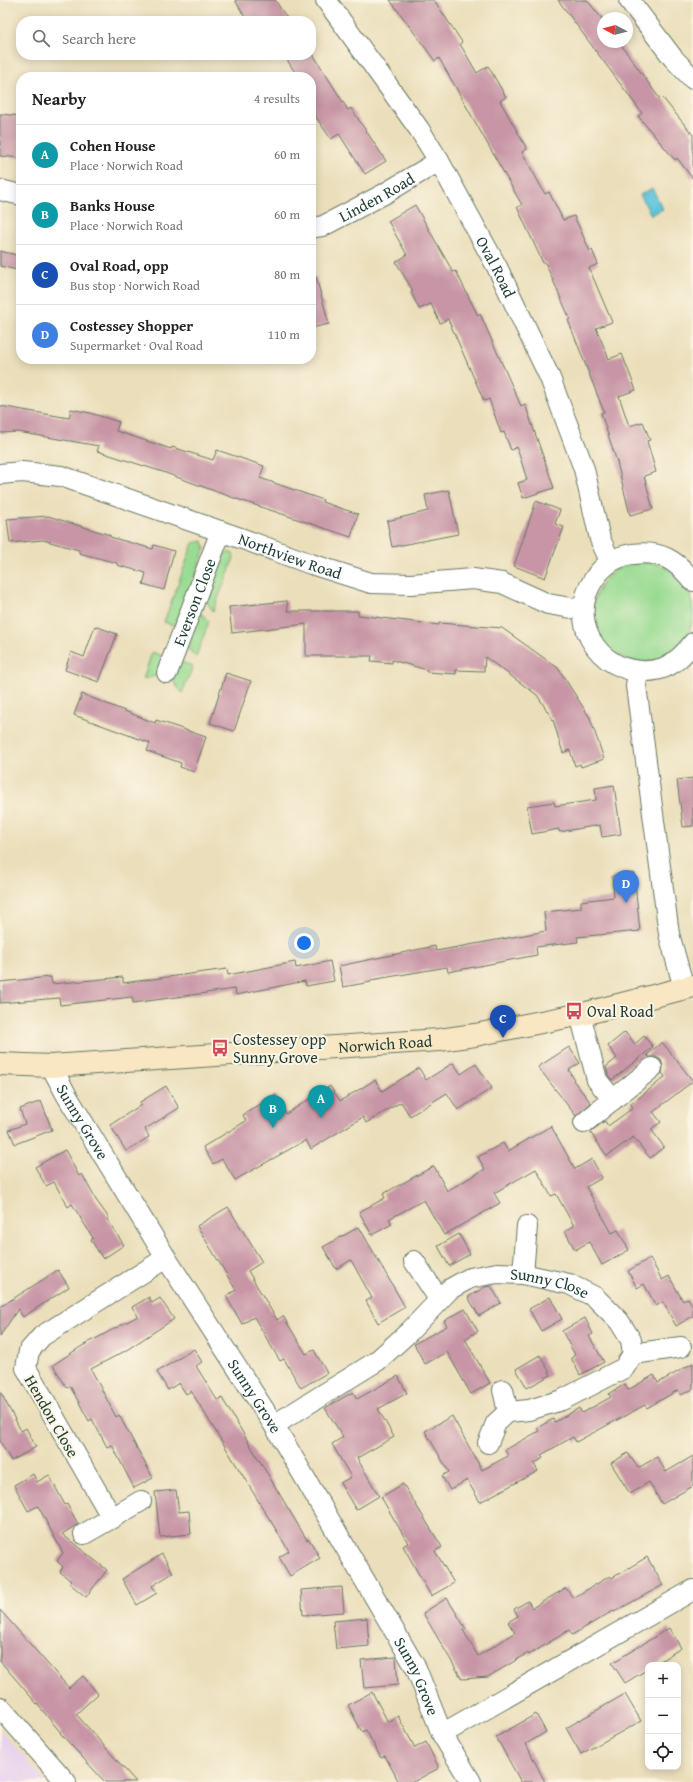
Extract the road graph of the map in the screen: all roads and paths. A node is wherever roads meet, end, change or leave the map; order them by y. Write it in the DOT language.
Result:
graph roads {
  1 [pos="326,0"];
  2 [pos="629,0"];
  3 [pos="693,79"];
  4 [pos="439,161"];
  5 [pos="0,190"];
  6 [pos="16,194"];
  7 [pos="316,227"];
  8 [pos="0,474"];
  9 [pos="221,531"];
  10 [pos="610,561"];
  11 [pos="693,580"];
  12 [pos="583,610"];
  13 [pos="693,643"];
  14 [pos="638,671"];
  15 [pos="167,673"];
  16 [pos="689,987"];
  17 [pos="580,1014"];
  18 [pos="0,1064"];
  19 [pos="51,1066"];
  20 [pos="652,1068"];
  21 [pos="613,1100"];
  22 [pos="584,1123"];
  23 [pos="527,1226"];
  24 [pos="166,1258"];
  25 [pos="414,1261"];
  26 [pos="523,1274"];
  27 [pos="439,1299"];
  28 [pos="681,1347"];
  29 [pos="633,1354"];
  30 [pos="503,1390"];
  31 [pos="508,1412"];
  32 [pos="274,1425"];
  33 [pos="488,1443"];
  34 [pos="141,1501"];
  35 [pos="112,1518"];
  36 [pos="84,1534"];
  37 [pos="693,1590"];
  38 [pos="0,1706"];
  39 [pos="442,1734"];
  40 [pos="66,1782"];
  41 [pos="471,1782"];
  1 -- 4 [label="street, Oval Road"];
  2 -- 3 [label="street"];
  4 -- 7 [label="street, Linden Road"];
  4 -- 10 [label="street, Oval Road"];
  5 -- 6 [label="street"];
  8 -- 9 [label="street, Northview Road"];
  9 -- 12 [label="street, Northview Road"];
  9 -- 15 [label="street, Everson Close"];
  10 -- 11 [label="street"];
  10 -- 12 [label="street"];
  12 -- 14 [label="street"];
  13 -- 14 [label="street"];
  14 -- 16 [label="street"];
  16 -- 17 [label="street, Norwich Road"];
  17 -- 19 [label="street, Norwich Road"];
  17 -- 21 [label="street"];
  18 -- 19 [label="street, Norwich Road"];
  19 -- 24 [label="street, Sunny Grove"];
  20 -- 21 [label="street"];
  21 -- 22 [label="street"];
  23 -- 26 [label="street"];
  24 -- 32 [label="street, Sunny Grove"];
  24 -- 35 [label="street, Hendon Close"];
  25 -- 27 [label="street"];
  26 -- 27 [label="street, Sunny Close"];
  26 -- 29 [label="street, Sunny Close"];
  27 -- 32 [label="street, Sunny Close"];
  28 -- 29 [label="street"];
  29 -- 31 [label="street"];
  30 -- 31 [label="street"];
  31 -- 33 [label="street"];
  32 -- 39 [label="street, Sunny Grove"];
  34 -- 35 [label="street"];
  35 -- 36 [label="street"];
  37 -- 39 [label="street, Sunny Grove"];
  38 -- 40 [label="street"];
  39 -- 41 [label="street, Sunny Grove"];
}
